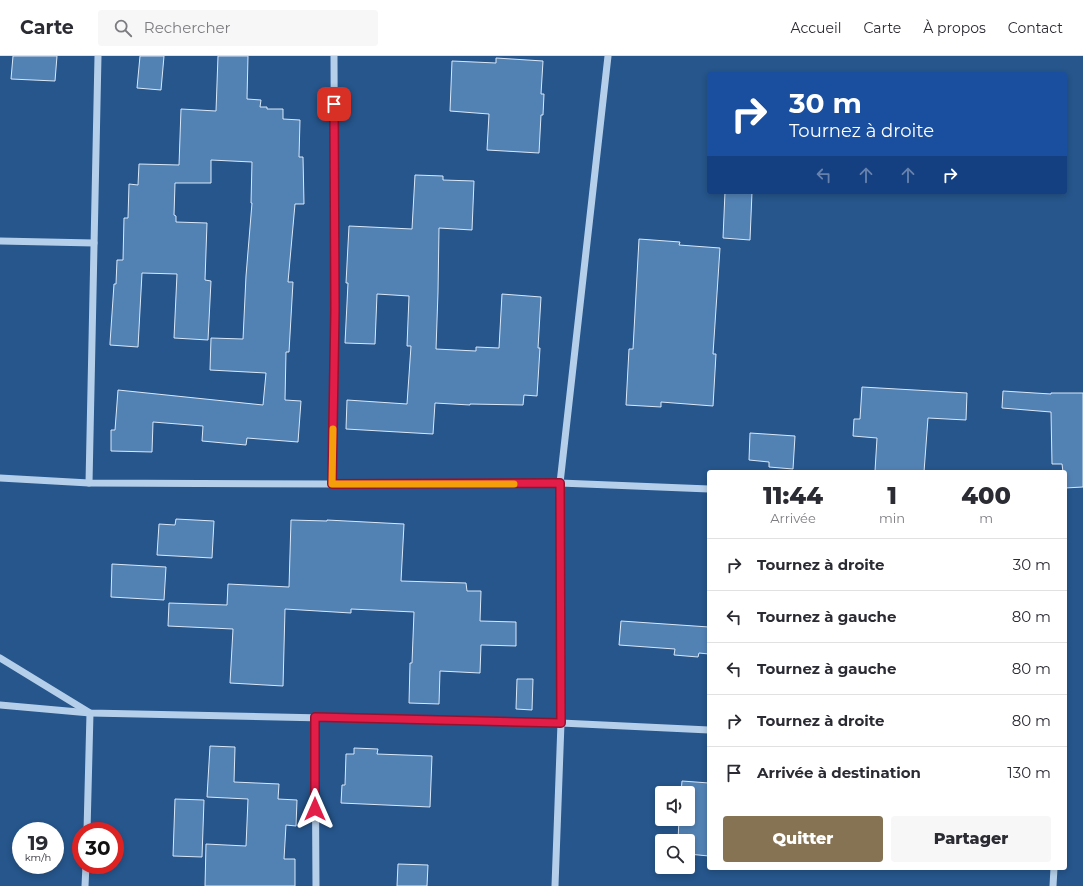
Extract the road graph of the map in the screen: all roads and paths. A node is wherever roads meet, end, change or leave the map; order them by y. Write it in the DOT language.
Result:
graph roads {
  1 [pos="98,56"];
  2 [pos="334,56"];
  3 [pos="608,56"];
  4 [pos="0,241"];
  5 [pos="94,243"];
  6 [pos="0,478"];
  7 [pos="89,483"];
  8 [pos="560,483"];
  9 [pos="332,484"];
  10 [pos="707,489"];
  11 [pos="0,658"];
  12 [pos="0,705"];
  13 [pos="90,713"];
  14 [pos="315,717"];
  15 [pos="561,723"];
  16 [pos="707,730"];
  17 [pos="87,822"];
  18 [pos="1054,870"];
  19 [pos="86,874"];
  20 [pos="85,886"];
  21 [pos="316,886"];
  22 [pos="555,886"];
  23 [pos="1053,886"];
  1 -- 5 [label="street"];
  2 -- 9 [label="street"];
  3 -- 8 [label="street"];
  4 -- 5 [label="street"];
  5 -- 7 [label="street"];
  6 -- 7 [label="street"];
  7 -- 9 [label="street"];
  8 -- 9 [label="street"];
  8 -- 10 [label="street"];
  8 -- 15 [label="street"];
  11 -- 13 [label="street"];
  12 -- 13 [label="street"];
  13 -- 14 [label="street"];
  13 -- 17 [label="street"];
  14 -- 15 [label="street"];
  14 -- 21 [label="street"];
  15 -- 16 [label="street"];
  15 -- 22 [label="street"];
  18 -- 23 [label="street"];
  19 -- 20 [label="street"];
}
